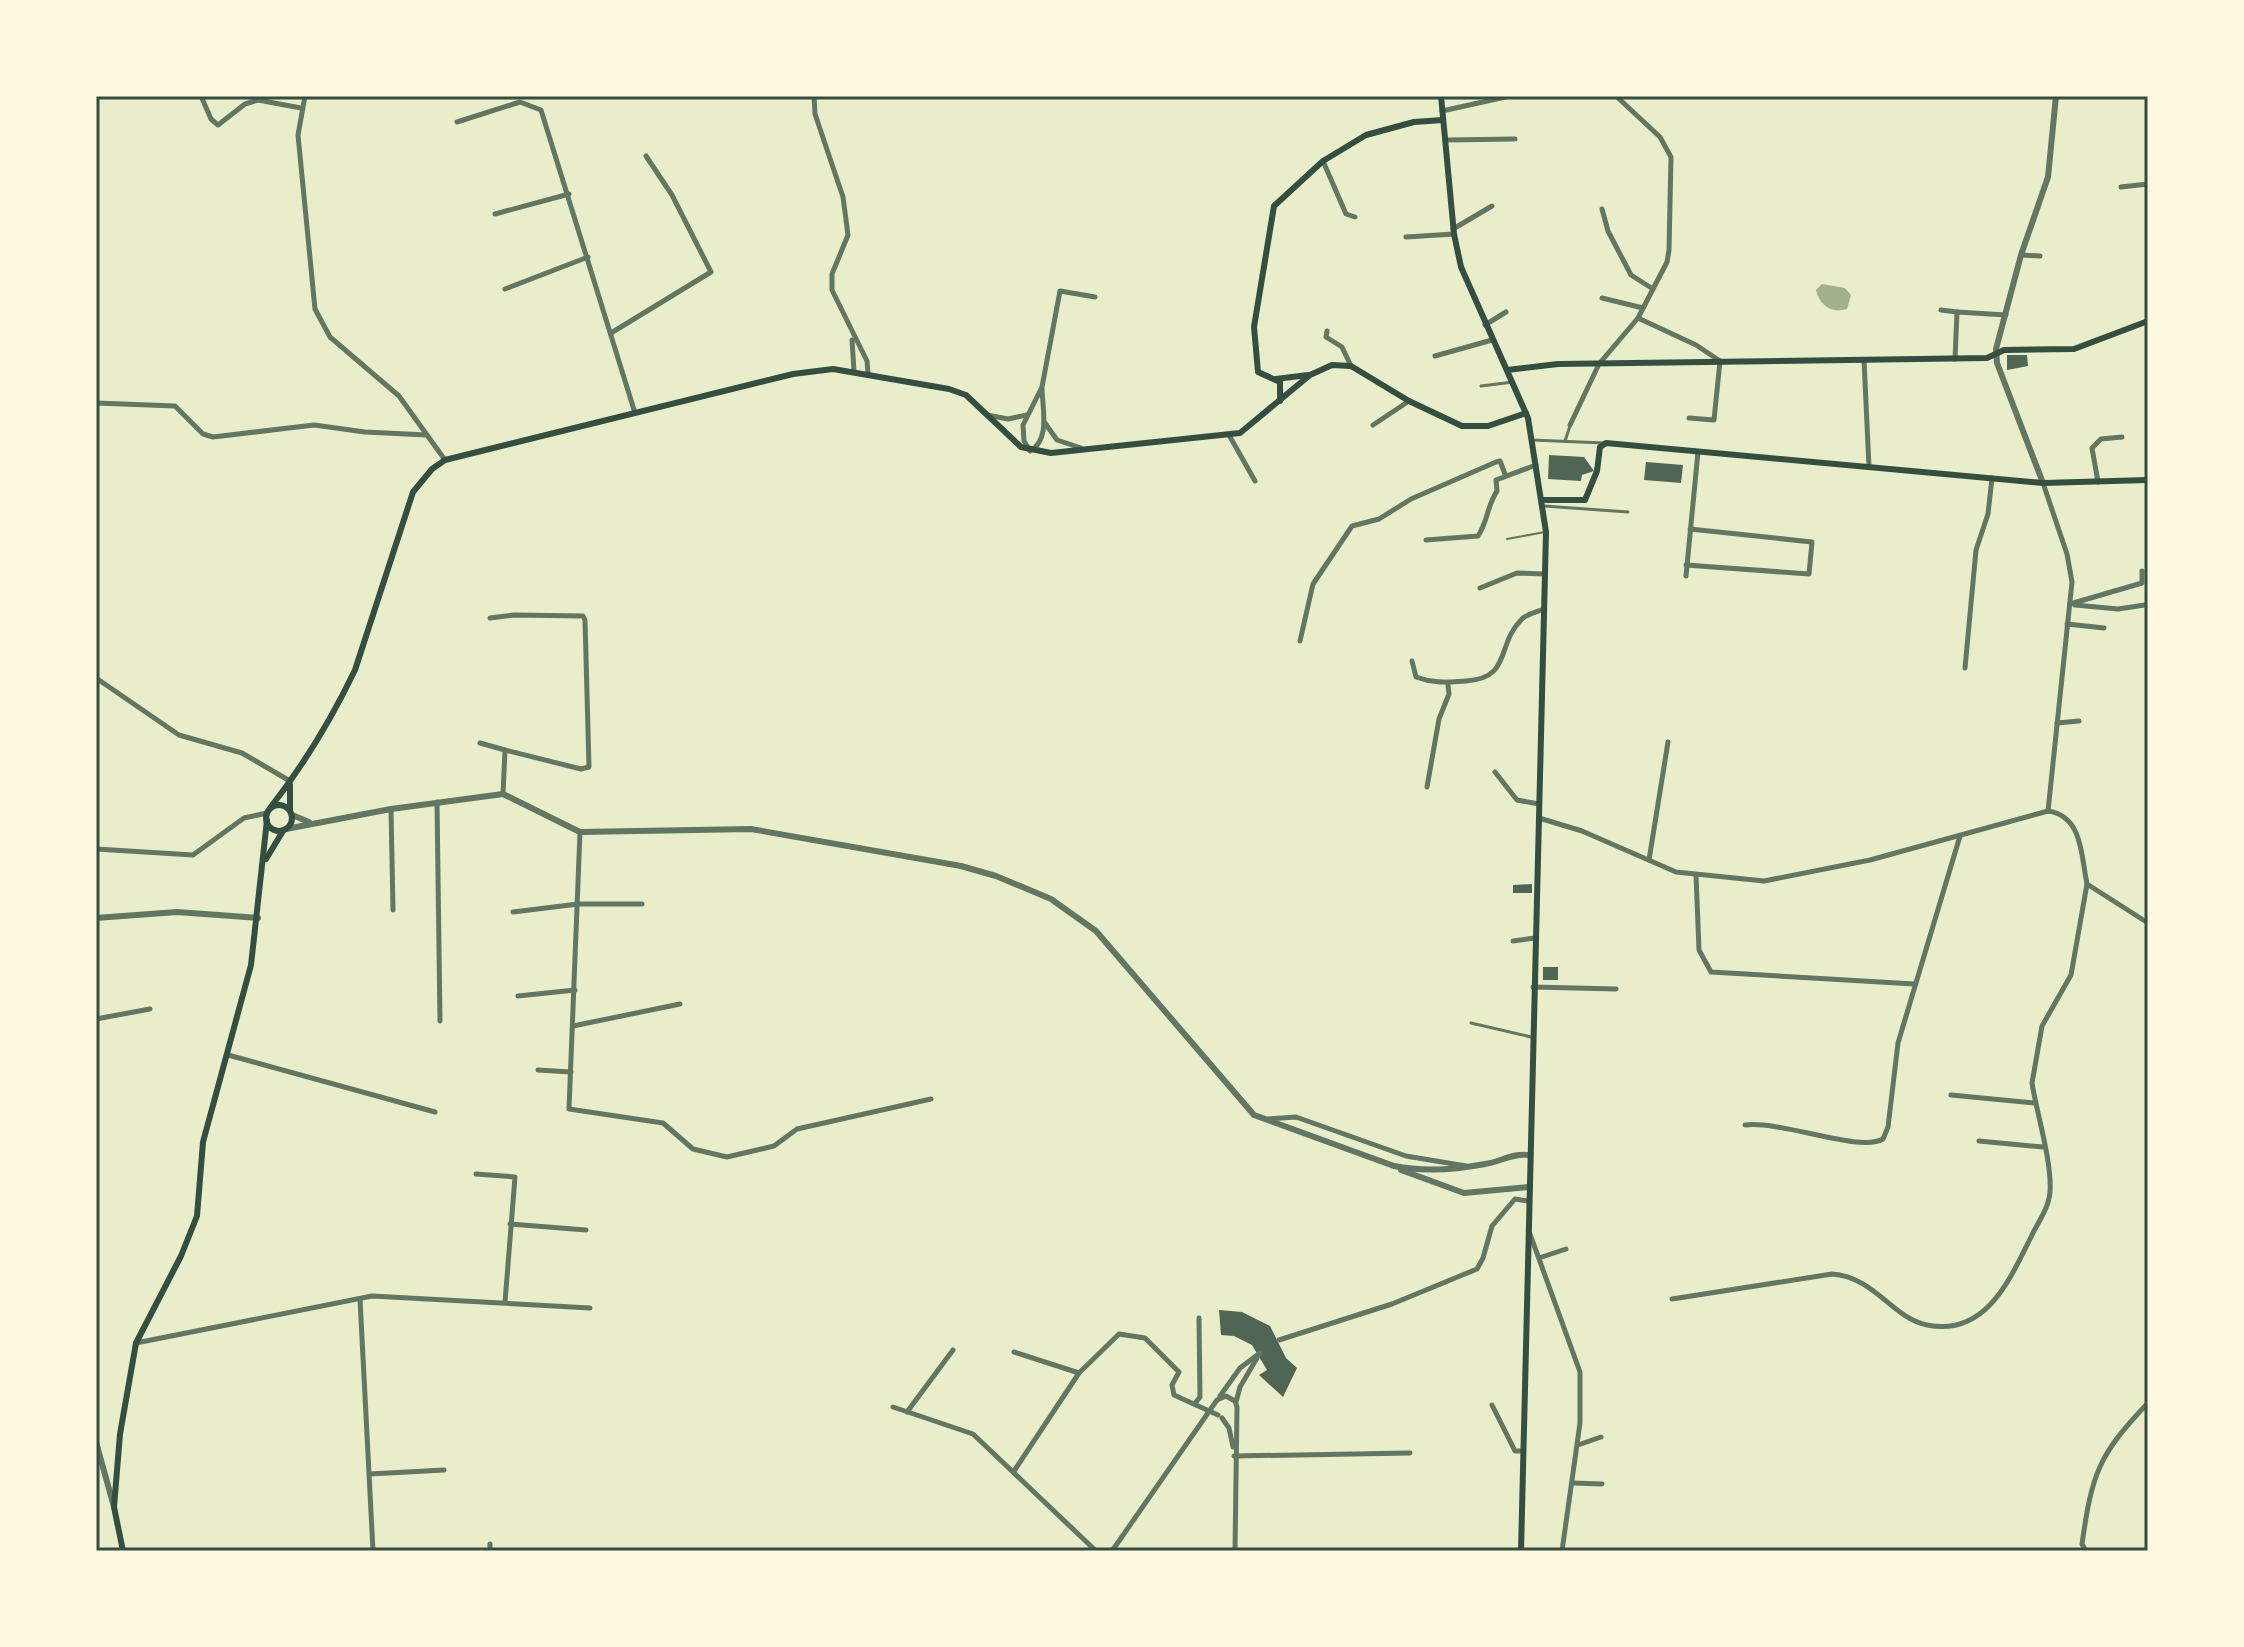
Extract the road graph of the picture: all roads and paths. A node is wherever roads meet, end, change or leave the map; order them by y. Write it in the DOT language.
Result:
graph roads {
  1 [pos="201,96"];
  2 [pos="305,96"];
  3 [pos="814,96"];
  4 [pos="1441,96"];
  5 [pos="1510,96"];
  6 [pos="1616,96"];
  7 [pos="2056,96"];
  8 [pos="301,108"];
  9 [pos="1442,111"];
  10 [pos="1443,120"];
  11 [pos="457,122"];
  12 [pos="1515,139"];
  13 [pos="1446,140"];
  14 [pos="646,156"];
  15 [pos="1323,161"];
  16 [pos="2148,184"];
  17 [pos="2121,187"];
  18 [pos="569,194"];
  19 [pos="1492,206"];
  20 [pos="1602,209"];
  21 [pos="495,214"];
  22 [pos="1355,217"];
  23 [pos="1454,231"];
  24 [pos="1406,237"];
  25 [pos="2021,255"];
  26 [pos="2040,256"];
  27 [pos="588,257"];
  28 [pos="505,289"];
  29 [pos="1653,289"];
  30 [pos="1095,297"];
  31 [pos="1602,298"];
  32 [pos="1643,308"];
  33 [pos="1941,310"];
  34 [pos="1506,312"];
  35 [pos="1957,312"];
  36 [pos="2006,315"];
  37 [pos="1638,318"];
  38 [pos="2148,321"];
  39 [pos="1484,325"];
  40 [pos="850,331"];
  41 [pos="1327,331"];
  42 [pos="611,333"];
  43 [pos="1492,340"];
  44 [pos="1707,353"];
  45 [pos="1996,354"];
  46 [pos="1435,356"];
  47 [pos="1955,359"];
  48 [pos="1864,360"];
  49 [pos="1720,361"];
  50 [pos="1704,362"];
  51 [pos="1599,364"];
  52 [pos="1351,366"];
  53 [pos="1507,370"];
  54 [pos="854,371"];
  55 [pos="868,373"];
  56 [pos="1310,375"];
  57 [pos="1276,379"];
  58 [pos="1513,382"];
  59 [pos="1481,386"];
  60 [pos="1042,387"];
  61 [pos="1280,401"];
  62 [pos="1409,401"];
  63 [pos="96,403"];
  64 [pos="635,413"];
  65 [pos="1526,413"];
  66 [pos="1028,414"];
  67 [pos="987,415"];
  68 [pos="1689,418"];
  69 [pos="1043,420"];
  70 [pos="1373,425"];
  71 [pos="1570,425"];
  72 [pos="428,435"];
  73 [pos="1229,435"];
  74 [pos="2122,437"];
  75 [pos="1532,440"];
  76 [pos="1565,441"];
  77 [pos="1606,443"];
  78 [pos="1090,450"];
  79 [pos="1030,451"];
  80 [pos="1698,452"];
  81 [pos="445,460"];
  82 [pos="1536,465"];
  83 [pos="1869,467"];
  84 [pos="1505,474"];
  85 [pos="1992,478"];
  86 [pos="2148,480"];
  87 [pos="1255,481"];
  88 [pos="2098,482"];
  89 [pos="2043,483"];
  90 [pos="1543,503"];
  91 [pos="1628,512"];
  92 [pos="1690,529"];
  93 [pos="1546,532"];
  94 [pos="1507,539"];
  95 [pos="1426,540"];
  96 [pos="1686,565"];
  97 [pos="2142,571"];
  98 [pos="1546,574"];
  99 [pos="1686,576"];
  100 [pos="1480,588"];
  101 [pos="2070,604"];
  102 [pos="2145,605"];
  103 [pos="1545,609"];
  104 [pos="490,618"];
  105 [pos="2067,624"];
  106 [pos="2104,628"];
  107 [pos="1300,641"];
  108 [pos="1412,661"];
  109 [pos="1965,668"];
  110 [pos="96,678"];
  111 [pos="1448,685"];
  112 [pos="2079,721"];
  113 [pos="2057,723"];
  114 [pos="1668,742"];
  115 [pos="480,743"];
  116 [pos="505,750"];
  117 [pos="1495,772"];
  118 [pos="291,782"];
  119 [pos="1427,787"];
  120 [pos="503,794"];
  121 [pos="437,802"];
  122 [pos="1539,804"];
  123 [pos="391,809"];
  124 [pos="2048,811"];
  125 [pos="291,813"];
  126 [pos="268,814"];
  127 [pos="1538,817"];
  128 [pos="313,822"];
  129 [pos="285,829"];
  130 [pos="580,832"];
  131 [pos="1960,836"];
  132 [pos="96,849"];
  133 [pos="1649,860"];
  134 [pos="265,862"];
  135 [pos="1696,875"];
  136 [pos="2087,884"];
  137 [pos="578,904"];
  138 [pos="642,904"];
  139 [pos="393,910"];
  140 [pos="513,912"];
  141 [pos="96,918"];
  142 [pos="258,918"];
  143 [pos="2148,923"];
  144 [pos="1535,938"];
  145 [pos="1513,941"];
  146 [pos="1914,984"];
  147 [pos="1533,987"];
  148 [pos="1616,989"];
  149 [pos="575,990"];
  150 [pos="518,996"];
  151 [pos="680,1004"];
  152 [pos="150,1009"];
  153 [pos="96,1019"];
  154 [pos="440,1021"];
  155 [pos="1471,1023"];
  156 [pos="573,1026"];
  157 [pos="1531,1037"];
  158 [pos="228,1055"];
  159 [pos="538,1070"];
  160 [pos="571,1072"];
  161 [pos="1951,1095"];
  162 [pos="931,1099"];
  163 [pos="2035,1103"];
  164 [pos="435,1112"];
  165 [pos="1264,1120"];
  166 [pos="1745,1125"];
  167 [pos="1979,1141"];
  168 [pos="2043,1147"];
  169 [pos="1528,1155"];
  170 [pos="1394,1166"];
  171 [pos="1471,1166"];
  172 [pos="476,1174"];
  173 [pos="1528,1187"];
  174 [pos="1508,1191"];
  175 [pos="1515,1199"];
  176 [pos="1528,1201"];
  177 [pos="510,1224"];
  178 [pos="586,1230"];
  179 [pos="1529,1233"];
  180 [pos="1566,1249"];
  181 [pos="1539,1258"];
  182 [pos="360,1299"];
  183 [pos="1672,1299"];
  184 [pos="505,1302"];
  185 [pos="590,1308"];
  186 [pos="1199,1318"];
  187 [pos="1279,1340"];
  188 [pos="136,1343"];
  189 [pos="953,1350"];
  190 [pos="1014,1352"];
  191 [pos="1079,1373"];
  192 [pos="1220,1398"];
  193 [pos="1196,1402"];
  194 [pos="2148,1403"];
  195 [pos="1236,1404"];
  196 [pos="1492,1405"];
  197 [pos="1214,1406"];
  198 [pos="893,1407"];
  199 [pos="907,1412"];
  200 [pos="1209,1412"];
  201 [pos="1235,1413"];
  202 [pos="1220,1416"];
  203 [pos="1601,1437"];
  204 [pos="96,1442"];
  205 [pos="1578,1445"];
  206 [pos="1523,1451"];
  207 [pos="1410,1453"];
  208 [pos="1234,1454"];
  209 [pos="444,1470"];
  210 [pos="1014,1471"];
  211 [pos="370,1474"];
  212 [pos="1572,1483"];
  213 [pos="1602,1484"];
  214 [pos="114,1507"];
  215 [pos="123,1551"];
  216 [pos="373,1551"];
  217 [pos="1096,1551"];
  218 [pos="1112,1551"];
  219 [pos="1235,1551"];
  220 [pos="1521,1551"];
  221 [pos="1562,1551"];
  222 [pos="2086,1551"];
  1 -- 8 [label="street"];
  2 -- 8 [label="street"];
  3 -- 40 [label="street"];
  4 -- 9 [label="main road"];
  5 -- 9 [label="street"];
  6 -- 29 [label="street"];
  7 -- 25 [label="street"];
  8 -- 72 [label="street"];
  9 -- 10 [label="main road"];
  10 -- 13 [label="main road"];
  10 -- 15 [label="main road"];
  11 -- 18 [label="street"];
  12 -- 13 [label="street"];
  13 -- 23 [label="main road"];
  14 -- 42 [label="street"];
  15 -- 22 [label="street"];
  15 -- 57 [label="main road"];
  16 -- 17 [label="street"];
  18 -- 21 [label="street"];
  18 -- 27 [label="street"];
  19 -- 23 [label="street"];
  20 -- 29 [label="street"];
  23 -- 24 [label="street"];
  23 -- 39 [label="main road"];
  25 -- 26 [label="street"];
  25 -- 36 [label="street"];
  27 -- 28 [label="street"];
  27 -- 42 [label="street"];
  29 -- 32 [label="street"];
  30 -- 60 [label="street"];
  31 -- 32 [label="street"];
  32 -- 37 [label="street"];
  33 -- 35 [label="street"];
  34 -- 39 [label="street"];
  35 -- 36 [label="street"];
  35 -- 47 [label="street"];
  36 -- 45 [label="street"];
  37 -- 44 [label="street"];
  37 -- 51 [label="street"];
  38 -- 45 [label="main road"];
  39 -- 43 [label="main road"];
  40 -- 54 [label="street"];
  40 -- 55 [label="street"];
  41 -- 52 [label="street"];
  42 -- 64 [label="street"];
  43 -- 46 [label="street"];
  43 -- 53 [label="main road"];
  44 -- 49 [label="street"];
  44 -- 50 [label="street"];
  45 -- 47 [label="main road"];
  45 -- 89 [label="street"];
  47 -- 48 [label="main road"];
  48 -- 49 [label="main road"];
  48 -- 83 [label="street"];
  49 -- 50 [label="main road"];
  49 -- 68 [label="street"];
  50 -- 51 [label="main road"];
  51 -- 53 [label="main road"];
  51 -- 71 [label="street"];
  52 -- 56 [label="main road"];
  52 -- 62 [label="main road"];
  53 -- 58 [label="main road"];
  54 -- 55 [label="main road"];
  54 -- 64 [label="main road"];
  55 -- 67 [label="main road"];
  56 -- 57 [label="main road"];
  56 -- 61 [label="main road"];
  57 -- 61 [label="main road"];
  58 -- 59 [label="street"];
  58 -- 65 [label="main road"];
  60 -- 66 [label="street"];
  60 -- 69 [label="street"];
  61 -- 73 [label="main road"];
  62 -- 65 [label="main road"];
  62 -- 70 [label="street"];
  63 -- 72 [label="street"];
  64 -- 81 [label="main road"];
  65 -- 75 [label="main road"];
  66 -- 67 [label="street"];
  66 -- 79 [label="street"];
  67 -- 79 [label="main road"];
  69 -- 78 [label="street"];
  69 -- 79 [label="street"];
  71 -- 76 [label="street"];
  72 -- 81 [label="street"];
  73 -- 78 [label="main road"];
  73 -- 87 [label="street"];
  74 -- 88 [label="street"];
  75 -- 76 [label="street"];
  75 -- 82 [label="main road"];
  76 -- 77 [label="street"];
  77 -- 80 [label="main road"];
  77 -- 90 [label="main road"];
  78 -- 79 [label="main road"];
  80 -- 83 [label="main road"];
  80 -- 92 [label="street"];
  81 -- 118 [label="main road"];
  82 -- 84 [label="street"];
  82 -- 90 [label="main road"];
  83 -- 85 [label="main road"];
  84 -- 95 [label="street"];
  84 -- 107 [label="street"];
  85 -- 89 [label="main road"];
  85 -- 109 [label="street"];
  86 -- 88 [label="main road"];
  88 -- 89 [label="main road"];
  89 -- 101 [label="street"];
  90 -- 91 [label="street"];
  90 -- 93 [label="main road"];
  92 -- 96 [label="street"];
  92 -- 96 [label="street"];
  93 -- 94 [label="lane"];
  93 -- 98 [label="main road"];
  96 -- 99 [label="street"];
  97 -- 101 [label="street"];
  98 -- 100 [label="street"];
  98 -- 103 [label="main road"];
  101 -- 102 [label="street"];
  101 -- 105 [label="street"];
  103 -- 111 [label="street"];
  103 -- 122 [label="main road"];
  104 -- 116 [label="street"];
  105 -- 106 [label="street"];
  105 -- 113 [label="street"];
  108 -- 111 [label="street"];
  110 -- 118 [label="street"];
  111 -- 119 [label="street"];
  112 -- 113 [label="street"];
  113 -- 124 [label="street"];
  114 -- 133 [label="street"];
  115 -- 116 [label="street"];
  116 -- 120 [label="street"];
  117 -- 122 [label="street"];
  118 -- 125 [label="main road"];
  118 -- 126 [label="main road"];
  120 -- 121 [label="street"];
  120 -- 130 [label="street"];
  121 -- 123 [label="street"];
  121 -- 154 [label="street"];
  122 -- 127 [label="main road"];
  123 -- 128 [label="street"];
  123 -- 139 [label="street"];
  124 -- 131 [label="street"];
  124 -- 136 [label="street"];
  125 -- 126 [label="main road"];
  125 -- 128 [label="street"];
  125 -- 129 [label="main road"];
  126 -- 129 [label="main road"];
  126 -- 132 [label="street"];
  126 -- 134 [label="main road"];
  127 -- 133 [label="street"];
  127 -- 144 [label="main road"];
  128 -- 129 [label="street"];
  129 -- 134 [label="main road"];
  130 -- 137 [label="street"];
  130 -- 165 [label="street"];
  131 -- 135 [label="street"];
  131 -- 146 [label="street"];
  133 -- 135 [label="street"];
  134 -- 142 [label="main road"];
  135 -- 146 [label="street"];
  136 -- 143 [label="street"];
  136 -- 163 [label="street"];
  137 -- 138 [label="street"];
  137 -- 140 [label="street"];
  137 -- 149 [label="street"];
  141 -- 142 [label="street"];
  142 -- 158 [label="main road"];
  144 -- 145 [label="street"];
  144 -- 147 [label="main road"];
  146 -- 166 [label="street"];
  147 -- 148 [label="street"];
  147 -- 157 [label="main road"];
  149 -- 150 [label="street"];
  149 -- 156 [label="street"];
  151 -- 156 [label="street"];
  152 -- 153 [label="street"];
  155 -- 157 [label="street"];
  156 -- 160 [label="street"];
  157 -- 169 [label="main road"];
  158 -- 164 [label="street"];
  158 -- 188 [label="main road"];
  159 -- 160 [label="street"];
  160 -- 162 [label="street"];
  161 -- 163 [label="street"];
  163 -- 168 [label="street"];
  165 -- 170 [label="street"];
  165 -- 171 [label="street"];
  167 -- 168 [label="street"];
  168 -- 183 [label="street"];
  169 -- 171 [label="street"];
  169 -- 173 [label="main road"];
  170 -- 171 [label="street"];
  170 -- 174 [label="street"];
  172 -- 177 [label="street"];
  173 -- 174 [label="street"];
  173 -- 176 [label="main road"];
  174 -- 175 [label="street"];
  175 -- 176 [label="street"];
  175 -- 187 [label="street"];
  176 -- 179 [label="main road"];
  177 -- 178 [label="street"];
  177 -- 184 [label="street"];
  179 -- 181 [label="street"];
  179 -- 206 [label="main road"];
  180 -- 181 [label="street"];
  181 -- 205 [label="street"];
  182 -- 184 [label="street"];
  182 -- 188 [label="street"];
  182 -- 211 [label="street"];
  184 -- 185 [label="street"];
  186 -- 193 [label="street"];
  188 -- 214 [label="main road"];
  189 -- 199 [label="street"];
  190 -- 191 [label="street"];
  191 -- 193 [label="street"];
  191 -- 210 [label="street"];
  192 -- 195 [label="street"];
  192 -- 195 [label="street"];
  192 -- 197 [label="street"];
  193 -- 200 [label="street"];
  194 -- 222 [label="street"];
  195 -- 201 [label="street"];
  196 -- 206 [label="street"];
  197 -- 200 [label="street"];
  197 -- 202 [label="street"];
  198 -- 199 [label="street"];
  199 -- 210 [label="street"];
  200 -- 202 [label="street"];
  200 -- 218 [label="street"];
  201 -- 202 [label="street"];
  201 -- 208 [label="street"];
  202 -- 208 [label="street"];
  203 -- 205 [label="street"];
  204 -- 214 [label="street"];
  205 -- 212 [label="street"];
  206 -- 220 [label="main road"];
  207 -- 208 [label="street"];
  208 -- 219 [label="street"];
  209 -- 211 [label="street"];
  210 -- 217 [label="street"];
  211 -- 216 [label="street"];
  212 -- 213 [label="street"];
  212 -- 221 [label="street"];
  214 -- 215 [label="main road"];
}
